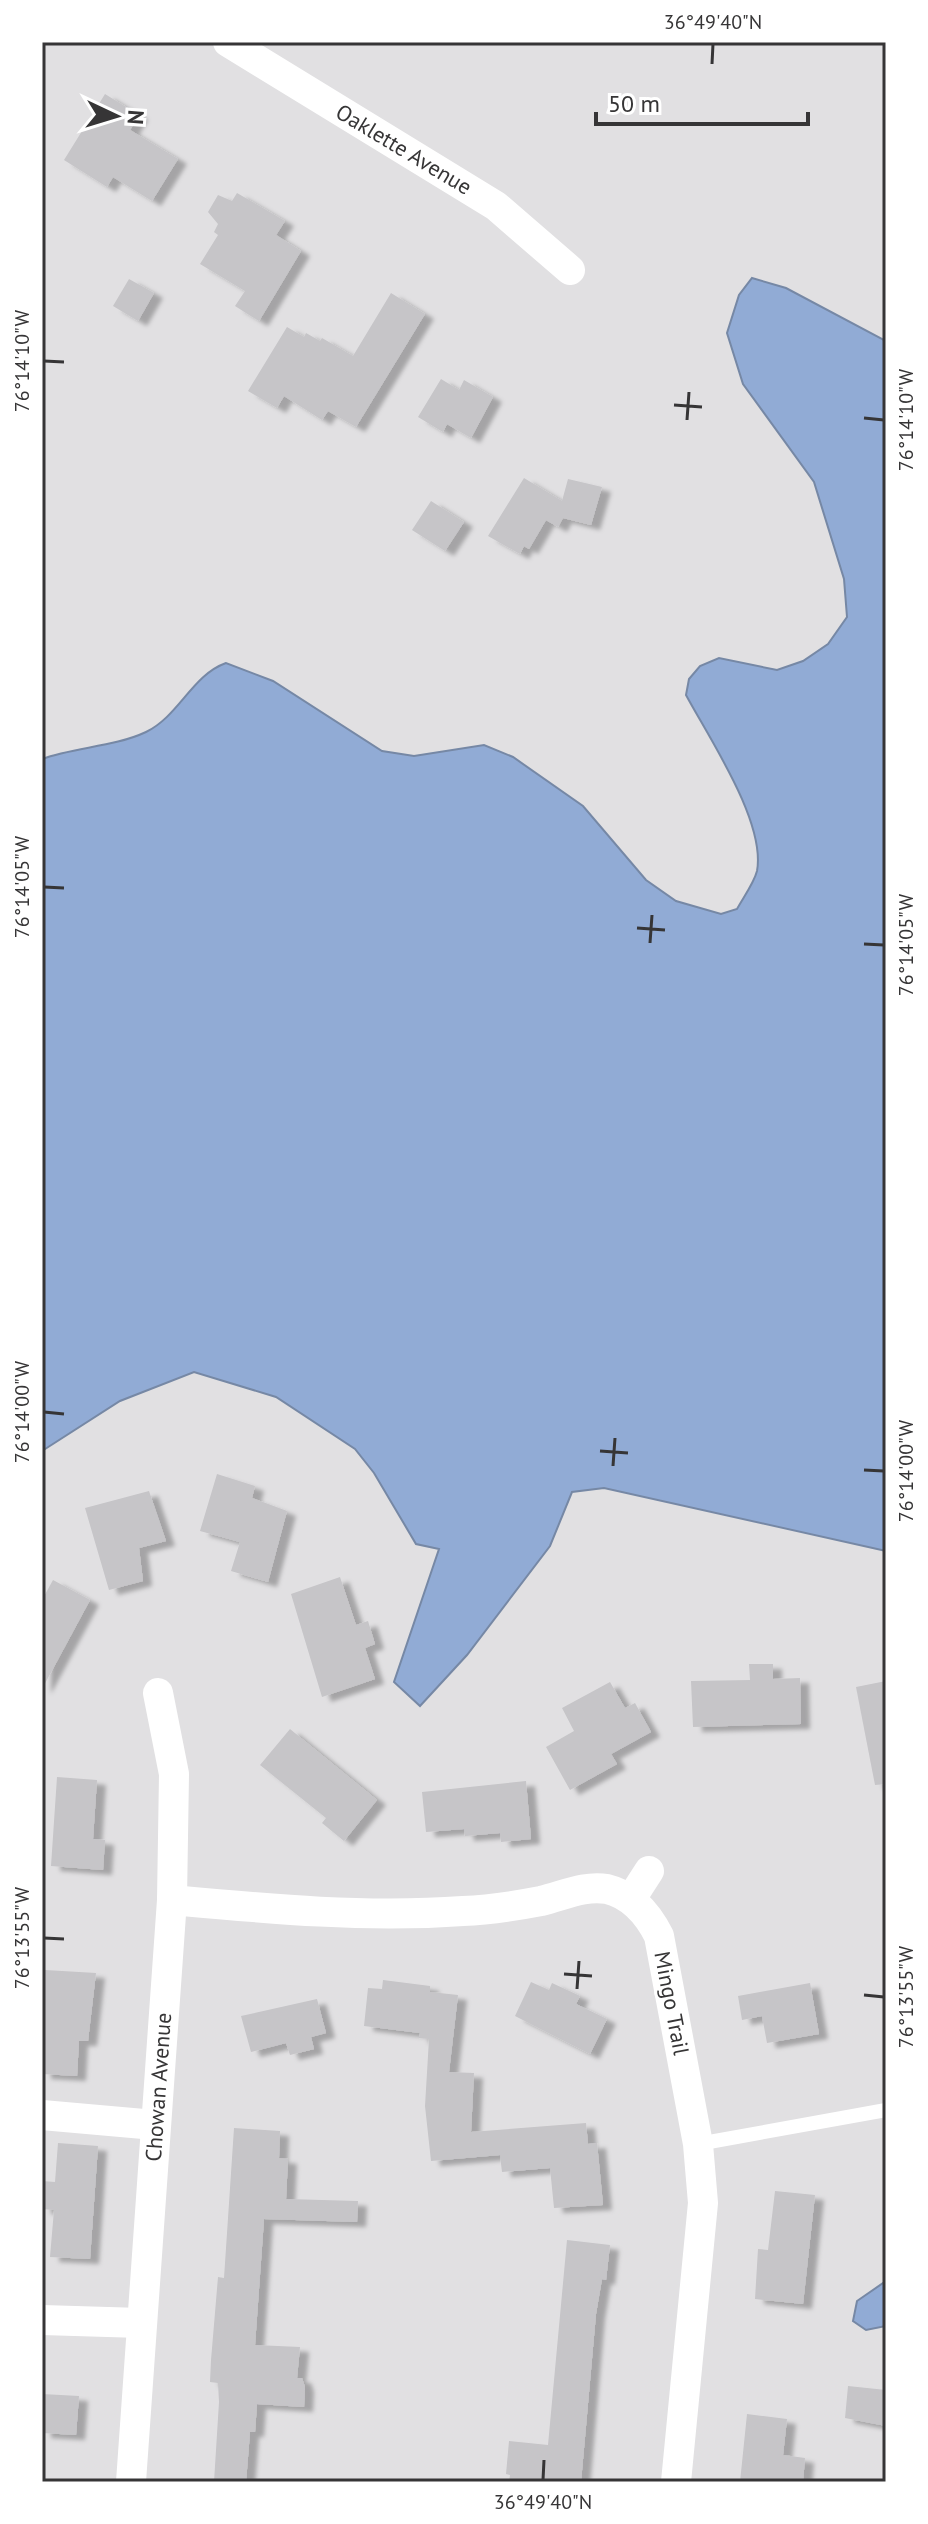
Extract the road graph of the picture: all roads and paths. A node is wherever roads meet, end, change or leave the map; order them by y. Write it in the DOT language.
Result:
graph roads {
  1 [pos="228,42"];
  2 [pos="570,270"];
  3 [pos="158,1693"];
  4 [pos="649,1871"];
  5 [pos="631,1899"];
  6 [pos="172,1900"];
  7 [pos="886,2110"];
  8 [pos="42,2115"];
  9 [pos="155,2125"];
  10 [pos="698,2144"];
  11 [pos="42,2320"];
  12 [pos="141,2323"];
  13 [pos="131,2482"];
  14 [pos="676,2482"];
  1 -- 2 [label="street, Oaklette Avenue"];
  3 -- 6 [label="street, Chowan Avenue"];
  4 -- 5 [label="street"];
  5 -- 6 [label="street"];
  5 -- 10 [label="street, Mingo Trail"];
  6 -- 9 [label="street, Chowan Avenue"];
  7 -- 10 [label="lane"];
  8 -- 9 [label="street"];
  9 -- 12 [label="street, Chowan Avenue"];
  10 -- 14 [label="street, Mingo Trail"];
  11 -- 12 [label="street"];
  12 -- 13 [label="street, Chowan Avenue"];
}
